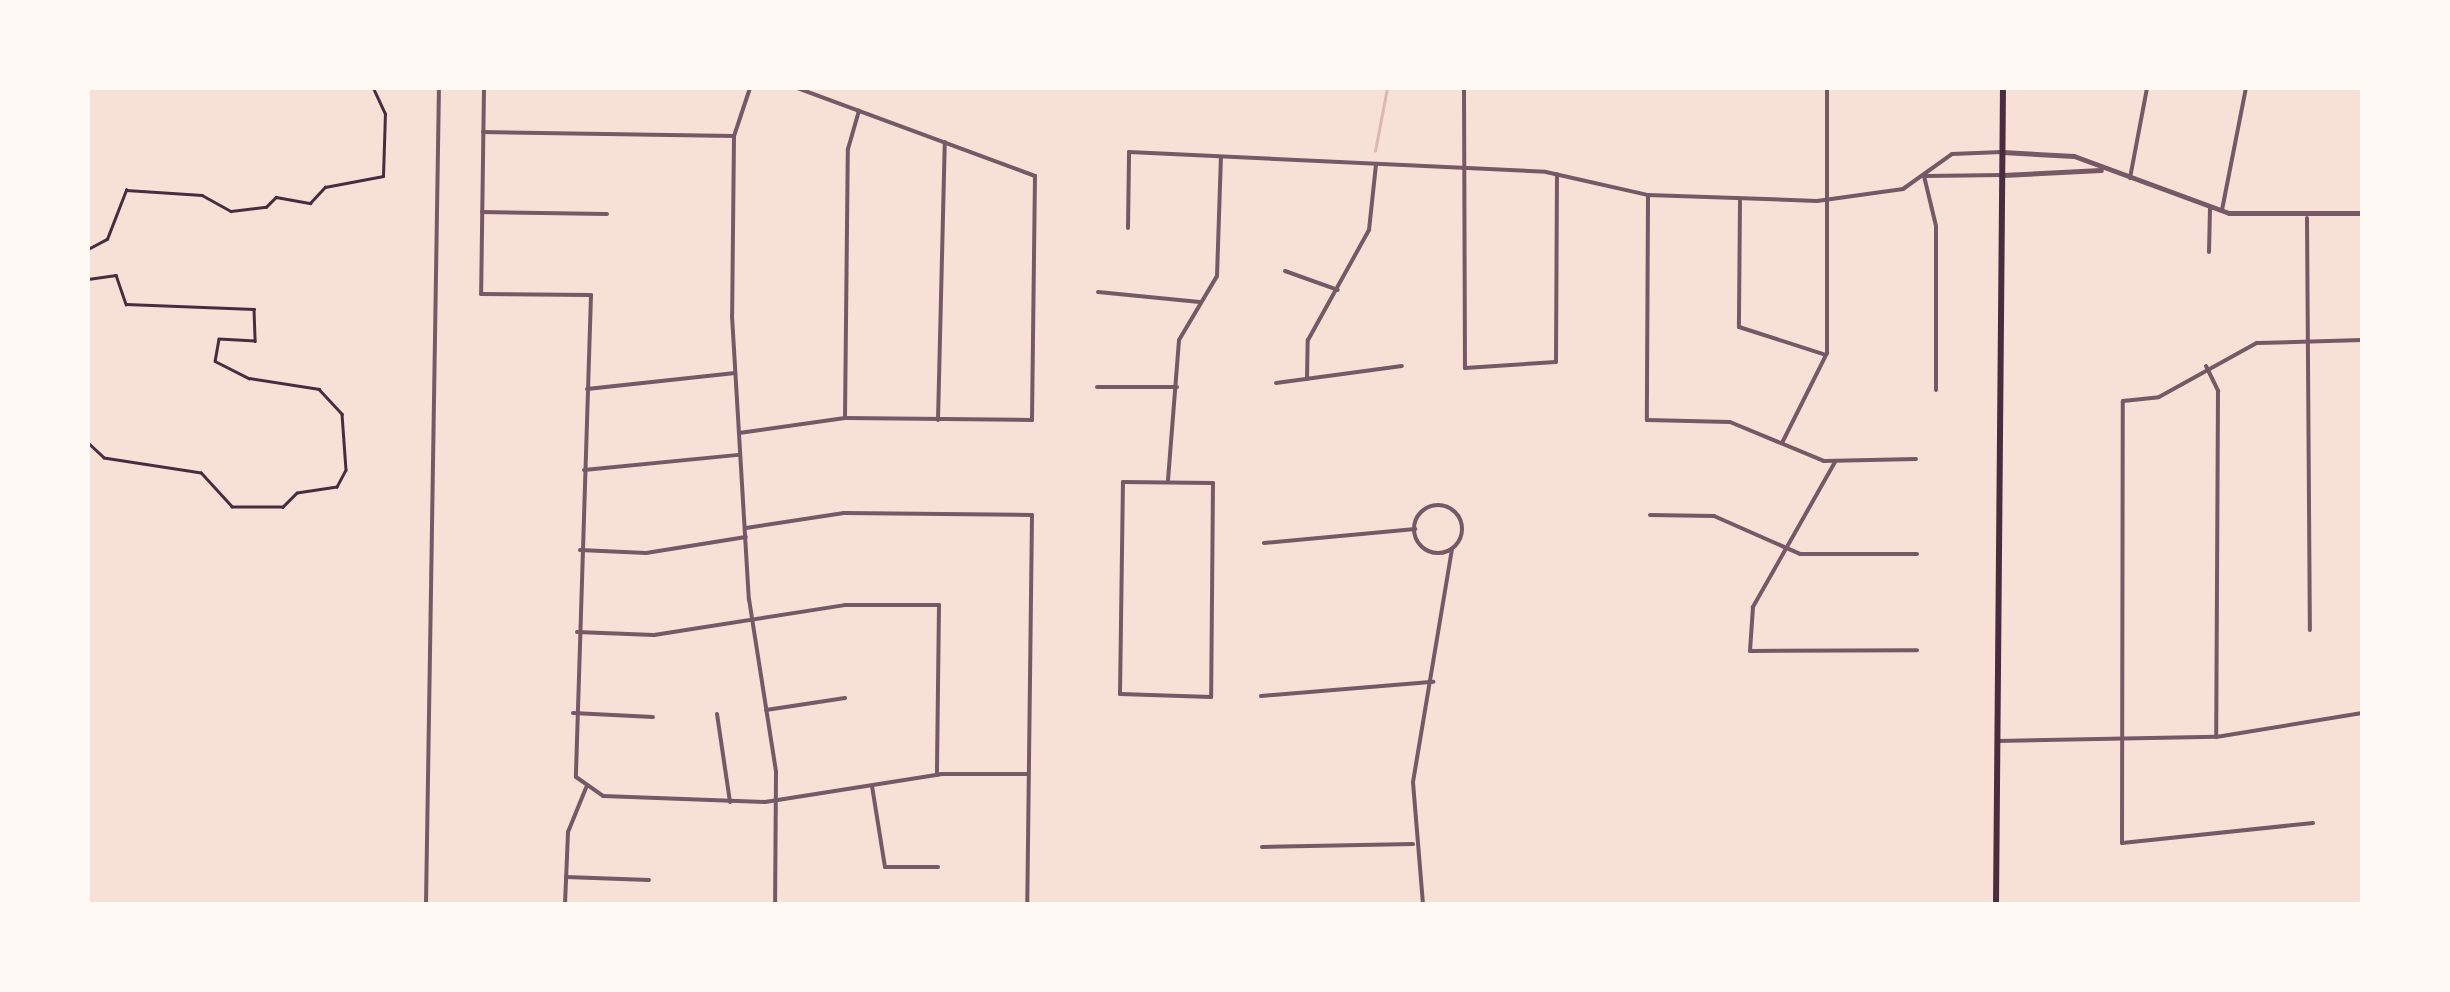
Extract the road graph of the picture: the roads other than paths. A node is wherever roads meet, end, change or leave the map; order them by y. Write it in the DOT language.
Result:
graph roads {
  1 [pos="439,88"];
  2 [pos="484,88"];
  3 [pos="750,88"];
  4 [pos="797,88"];
  5 [pos="1464,88"];
  6 [pos="1826,88"];
  7 [pos="2003,88"];
  8 [pos="2147,88"];
  9 [pos="2246,88"];
  10 [pos="859,111"];
  11 [pos="484,132"];
  12 [pos="734,136"];
  13 [pos="945,142"];
  14 [pos="2002,152"];
  15 [pos="1221,158"];
  16 [pos="1376,164"];
  17 [pos="1463,168"];
  18 [pos="2104,170"];
  19 [pos="1557,174"];
  20 [pos="2003,175"];
  21 [pos="1924,176"];
  22 [pos="2130,178"];
  23 [pos="1648,195"];
  24 [pos="1740,201"];
  25 [pos="1831,201"];
  26 [pos="2210,208"];
  27 [pos="2222,211"];
  28 [pos="482,212"];
  29 [pos="2362,213"];
  30 [pos="607,214"];
  31 [pos="2307,218"];
  32 [pos="1128,228"];
  33 [pos="2209,252"];
  34 [pos="1286,271"];
  35 [pos="1338,290"];
  36 [pos="1098,292"];
  37 [pos="1200,302"];
  38 [pos="2311,340"];
  39 [pos="2362,340"];
  40 [pos="1826,355"];
  41 [pos="1402,366"];
  42 [pos="2206,366"];
  43 [pos="735,373"];
  44 [pos="1306,379"];
  45 [pos="1276,382"];
  46 [pos="1097,387"];
  47 [pos="1177,387"];
  48 [pos="587,389"];
  49 [pos="1936,390"];
  50 [pos="846,418"];
  51 [pos="938,420"];
  52 [pos="738,433"];
  53 [pos="1782,443"];
  54 [pos="740,455"];
  55 [pos="1916,459"];
  56 [pos="1835,462"];
  57 [pos="584,470"];
  58 [pos="1168,482"];
  59 [pos="1650,515"];
  60 [pos="746,528"];
  61 [pos="1414,529"];
  62 [pos="746,537"];
  63 [pos="1264,543"];
  64 [pos="1452,549"];
  65 [pos="580,550"];
  66 [pos="1788,552"];
  67 [pos="1916,554"];
  68 [pos="752,620"];
  69 [pos="2310,630"];
  70 [pos="576,632"];
  71 [pos="1917,650"];
  72 [pos="1433,682"];
  73 [pos="1262,696"];
  74 [pos="845,698"];
  75 [pos="766,710"];
  76 [pos="573,713"];
  77 [pos="2362,713"];
  78 [pos="717,714"];
  79 [pos="653,718"];
  80 [pos="2216,737"];
  81 [pos="1998,741"];
  82 [pos="2121,743"];
  83 [pos="1028,774"];
  84 [pos="936,775"];
  85 [pos="872,786"];
  86 [pos="586,788"];
  87 [pos="778,801"];
  88 [pos="730,802"];
  89 [pos="2313,824"];
  90 [pos="1413,844"];
  91 [pos="1262,848"];
  92 [pos="938,867"];
  93 [pos="566,877"];
  94 [pos="649,880"];
  95 [pos="426,904"];
  96 [pos="565,904"];
  97 [pos="775,904"];
  98 [pos="1026,904"];
  99 [pos="1423,904"];
  100 [pos="1996,904"];
  1 -- 95 [label="street"];
  2 -- 11 [label="street"];
  3 -- 12 [label="street"];
  4 -- 10 [label="street"];
  5 -- 17 [label="street"];
  6 -- 25 [label="street"];
  7 -- 14 [label="main road"];
  8 -- 22 [label="street"];
  9 -- 27 [label="street"];
  10 -- 13 [label="street"];
  10 -- 50 [label="street"];
  11 -- 12 [label="street"];
  11 -- 28 [label="street"];
  12 -- 43 [label="street"];
  13 -- 51 [label="street"];
  13 -- 51 [label="street"];
  14 -- 18 [label="street"];
  14 -- 20 [label="main road"];
  14 -- 21 [label="street"];
  15 -- 16 [label="street"];
  15 -- 32 [label="street"];
  15 -- 37 [label="street"];
  16 -- 17 [label="street"];
  16 -- 35 [label="street"];
  17 -- 19 [label="street"];
  17 -- 19 [label="street"];
  18 -- 20 [label="street"];
  18 -- 22 [label="street"];
  19 -- 23 [label="street"];
  20 -- 21 [label="street"];
  20 -- 81 [label="main road"];
  21 -- 25 [label="street"];
  21 -- 49 [label="street"];
  22 -- 26 [label="street"];
  23 -- 24 [label="street"];
  23 -- 53 [label="street"];
  24 -- 25 [label="street"];
  24 -- 40 [label="street"];
  25 -- 40 [label="street"];
  26 -- 27 [label="street"];
  26 -- 33 [label="street"];
  27 -- 31 [label="street"];
  28 -- 30 [label="street"];
  28 -- 48 [label="street"];
  29 -- 31 [label="street"];
  31 -- 38 [label="street"];
  34 -- 35 [label="street"];
  35 -- 44 [label="street"];
  36 -- 37 [label="street"];
  37 -- 47 [label="street"];
  38 -- 39 [label="street"];
  38 -- 42 [label="street"];
  38 -- 69 [label="street"];
  40 -- 53 [label="street"];
  41 -- 44 [label="street"];
  42 -- 80 [label="street"];
  42 -- 82 [label="street"];
  43 -- 48 [label="street"];
  43 -- 52 [label="street"];
  44 -- 45 [label="street"];
  46 -- 47 [label="street"];
  47 -- 58 [label="street"];
  48 -- 57 [label="street"];
  50 -- 51 [label="street"];
  50 -- 52 [label="street"];
  52 -- 54 [label="street"];
  53 -- 56 [label="street"];
  54 -- 57 [label="street"];
  54 -- 60 [label="street"];
  55 -- 56 [label="street"];
  56 -- 66 [label="street"];
  57 -- 65 [label="street"];
  58 -- 58 [label="street"];
  59 -- 66 [label="street"];
  60 -- 62 [label="street"];
  60 -- 83 [label="street"];
  61 -- 63 [label="street"];
  61 -- 64 [label="street"];
  61 -- 64 [label="street"];
  62 -- 65 [label="street"];
  62 -- 68 [label="street"];
  64 -- 72 [label="street"];
  65 -- 70 [label="street"];
  66 -- 67 [label="street"];
  66 -- 71 [label="street"];
  68 -- 70 [label="street"];
  68 -- 75 [label="street"];
  68 -- 84 [label="street"];
  70 -- 76 [label="street"];
  72 -- 73 [label="street"];
  72 -- 90 [label="street"];
  74 -- 75 [label="street"];
  75 -- 87 [label="street"];
  76 -- 79 [label="street"];
  76 -- 86 [label="street"];
  77 -- 80 [label="street"];
  78 -- 88 [label="street"];
  80 -- 82 [label="street"];
  81 -- 82 [label="street"];
  81 -- 100 [label="main road"];
  82 -- 89 [label="street"];
  83 -- 84 [label="street"];
  83 -- 98 [label="street"];
  84 -- 85 [label="street"];
  85 -- 87 [label="street"];
  85 -- 92 [label="street"];
  86 -- 88 [label="street"];
  86 -- 93 [label="street"];
  87 -- 88 [label="street"];
  87 -- 97 [label="street"];
  90 -- 91 [label="street"];
  90 -- 99 [label="street"];
  93 -- 94 [label="street"];
  93 -- 96 [label="street"];
}
